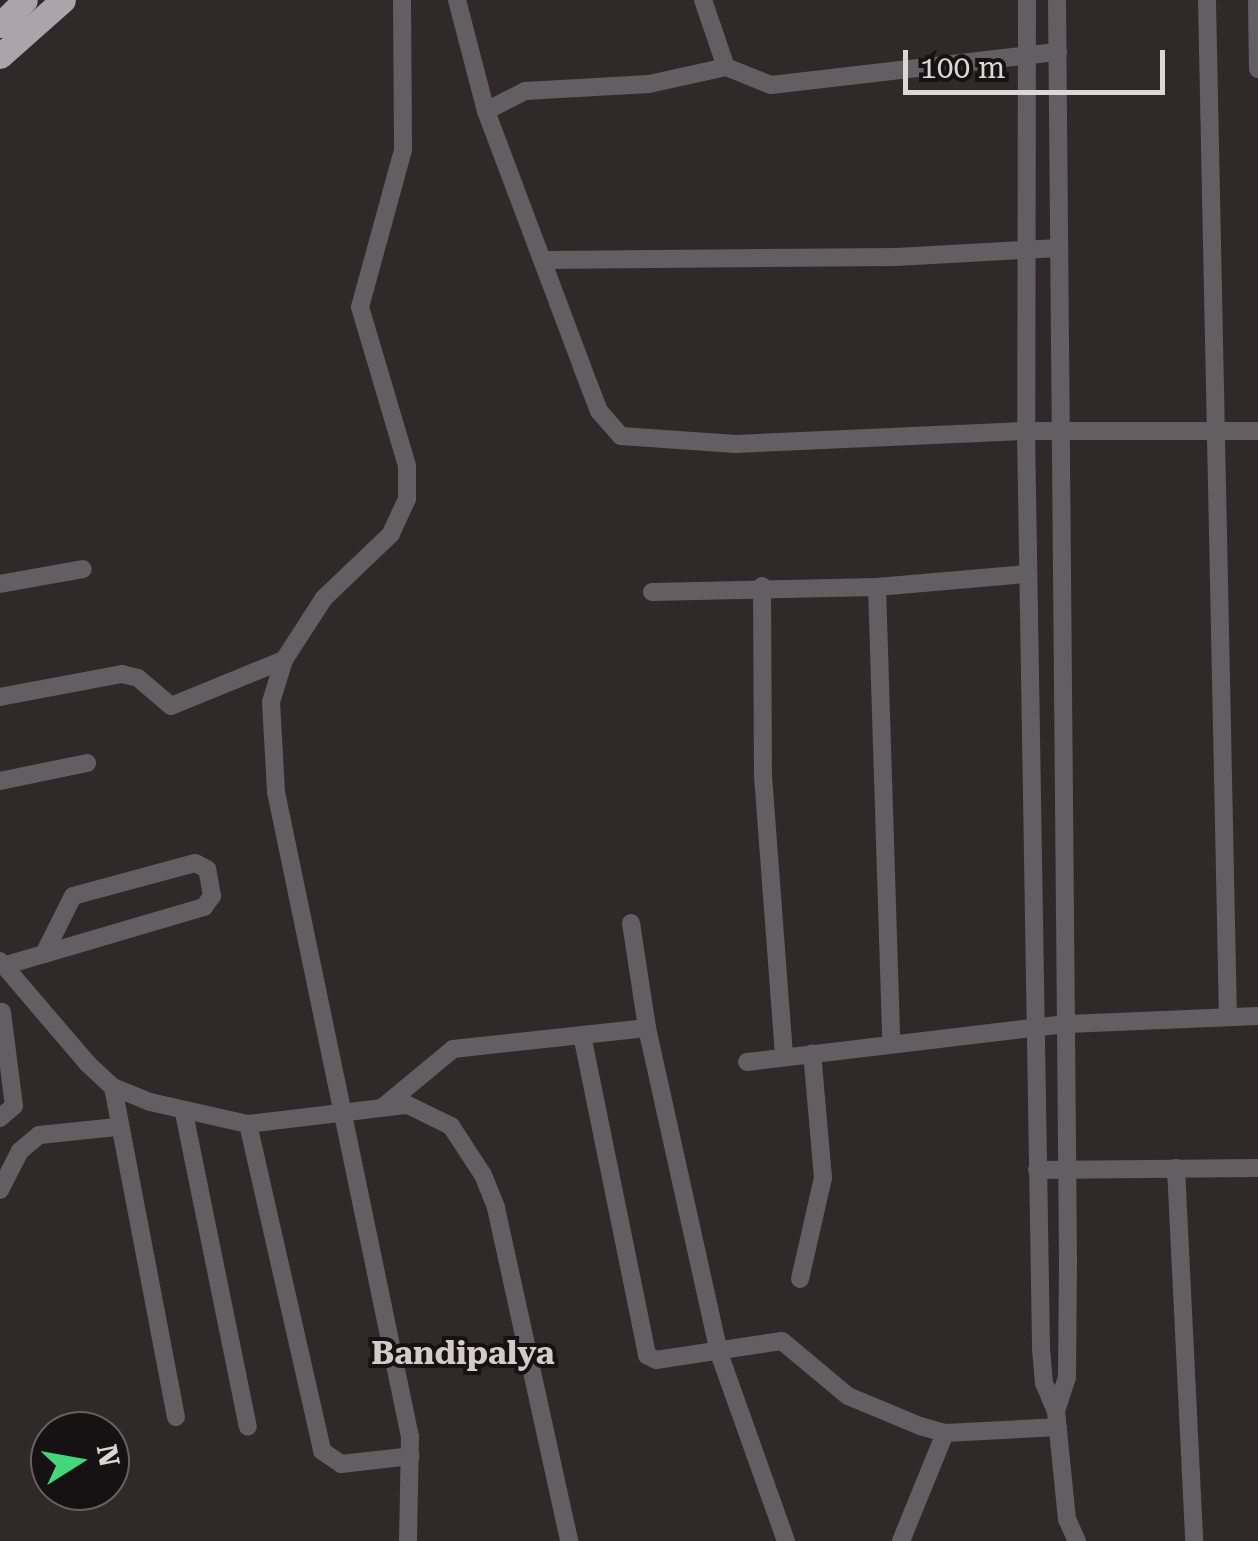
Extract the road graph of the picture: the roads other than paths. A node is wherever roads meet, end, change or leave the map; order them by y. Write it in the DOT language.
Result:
graph roads {
  1 [pos="25,0"];
  2 [pos="63,0"];
  3 [pos="402,0"];
  4 [pos="457,0"];
  5 [pos="703,0"];
  6 [pos="1027,0"];
  7 [pos="1057,0"];
  8 [pos="1207,0"];
  9 [pos="1257,0"];
  10 [pos="0,25"];
  11 [pos="1058,52"];
  12 [pos="0,56"];
  13 [pos="1028,58"];
  14 [pos="726,67"];
  15 [pos="1258,69"];
  16 [pos="486,111"];
  17 [pos="1059,248"];
  18 [pos="1028,249"];
  19 [pos="546,260"];
  20 [pos="1258,430"];
  21 [pos="1026,431"];
  22 [pos="1062,431"];
  23 [pos="1212,431"];
  24 [pos="83,570"];
  25 [pos="1028,574"];
  26 [pos="0,584"];
  27 [pos="762,586"];
  28 [pos="877,587"];
  29 [pos="652,592"];
  30 [pos="284,660"];
  31 [pos="0,697"];
  32 [pos="87,763"];
  33 [pos="0,781"];
  34 [pos="631,923"];
  35 [pos="44,954"];
  36 [pos="2,964"];
  37 [pos="35,1006"];
  38 [pos="1,1012"];
  39 [pos="1258,1016"];
  40 [pos="1228,1017"];
  41 [pos="1068,1024"];
  42 [pos="647,1028"];
  43 [pos="1034,1029"];
  44 [pos="582,1036"];
  45 [pos="891,1042"];
  46 [pos="812,1053"];
  47 [pos="784,1057"];
  48 [pos="747,1062"];
  49 [pos="113,1087"];
  50 [pos="383,1107"];
  51 [pos="184,1113"];
  52 [pos="340,1114"];
  53 [pos="0,1118"];
  54 [pos="248,1124"];
  55 [pos="117,1127"];
  56 [pos="1176,1168"];
  57 [pos="1258,1168"];
  58 [pos="1037,1170"];
  59 [pos="1067,1171"];
  60 [pos="0,1190"];
  61 [pos="800,1279"];
  62 [pos="719,1352"];
  63 [pos="176,1417"];
  64 [pos="1057,1419"];
  65 [pos="248,1427"];
  66 [pos="946,1433"];
  67 [pos="411,1456"];
  68 [pos="408,1541"];
  69 [pos="569,1541"];
  70 [pos="786,1541"];
  71 [pos="901,1541"];
  72 [pos="1077,1541"];
  73 [pos="1194,1541"];
  1 -- 10 [label="highway"];
  2 -- 12 [label="highway"];
  3 -- 30 [label="street"];
  4 -- 16 [label="street"];
  5 -- 14 [label="street"];
  6 -- 13 [label="street"];
  7 -- 11 [label="street"];
  8 -- 23 [label="street"];
  9 -- 15 [label="street"];
  11 -- 13 [label="street"];
  11 -- 17 [label="street"];
  13 -- 14 [label="street"];
  13 -- 18 [label="street"];
  14 -- 16 [label="street"];
  16 -- 19 [label="street"];
  17 -- 18 [label="street"];
  17 -- 22 [label="street"];
  18 -- 19 [label="street"];
  18 -- 21 [label="street"];
  19 -- 21 [label="street"];
  20 -- 23 [label="street"];
  21 -- 22 [label="street"];
  21 -- 25 [label="street"];
  22 -- 23 [label="street"];
  22 -- 41 [label="street"];
  23 -- 40 [label="street"];
  24 -- 26 [label="street"];
  25 -- 28 [label="street"];
  25 -- 43 [label="street"];
  27 -- 28 [label="street"];
  27 -- 29 [label="street"];
  27 -- 47 [label="street"];
  28 -- 45 [label="street"];
  30 -- 31 [label="street"];
  30 -- 52 [label="street"];
  32 -- 33 [label="street"];
  34 -- 42 [label="street"];
  35 -- 35 [label="street"];
  35 -- 36 [label="street"];
  36 -- 37 [label="street"];
  37 -- 38 [label="street"];
  37 -- 49 [label="street"];
  38 -- 53 [label="street"];
  39 -- 40 [label="street"];
  40 -- 41 [label="street"];
  41 -- 43 [label="street"];
  41 -- 59 [label="street"];
  42 -- 44 [label="street"];
  42 -- 62 [label="street"];
  43 -- 45 [label="street"];
  43 -- 58 [label="street"];
  44 -- 50 [label="street"];
  44 -- 62 [label="street"];
  45 -- 46 [label="street"];
  46 -- 47 [label="street"];
  46 -- 61 [label="street"];
  47 -- 48 [label="street"];
  49 -- 51 [label="street"];
  49 -- 55 [label="street"];
  50 -- 52 [label="street"];
  50 -- 69 [label="street"];
  51 -- 54 [label="street"];
  51 -- 65 [label="street"];
  52 -- 54 [label="street"];
  52 -- 67 [label="street"];
  54 -- 67 [label="street"];
  55 -- 60 [label="street"];
  55 -- 63 [label="street"];
  56 -- 57 [label="street"];
  56 -- 59 [label="street"];
  56 -- 73 [label="street"];
  58 -- 59 [label="street"];
  58 -- 64 [label="street"];
  59 -- 64 [label="street"];
  62 -- 66 [label="street"];
  62 -- 70 [label="street"];
  64 -- 66 [label="street"];
  64 -- 72 [label="street"];
  66 -- 71 [label="street"];
  67 -- 68 [label="street"];
}
